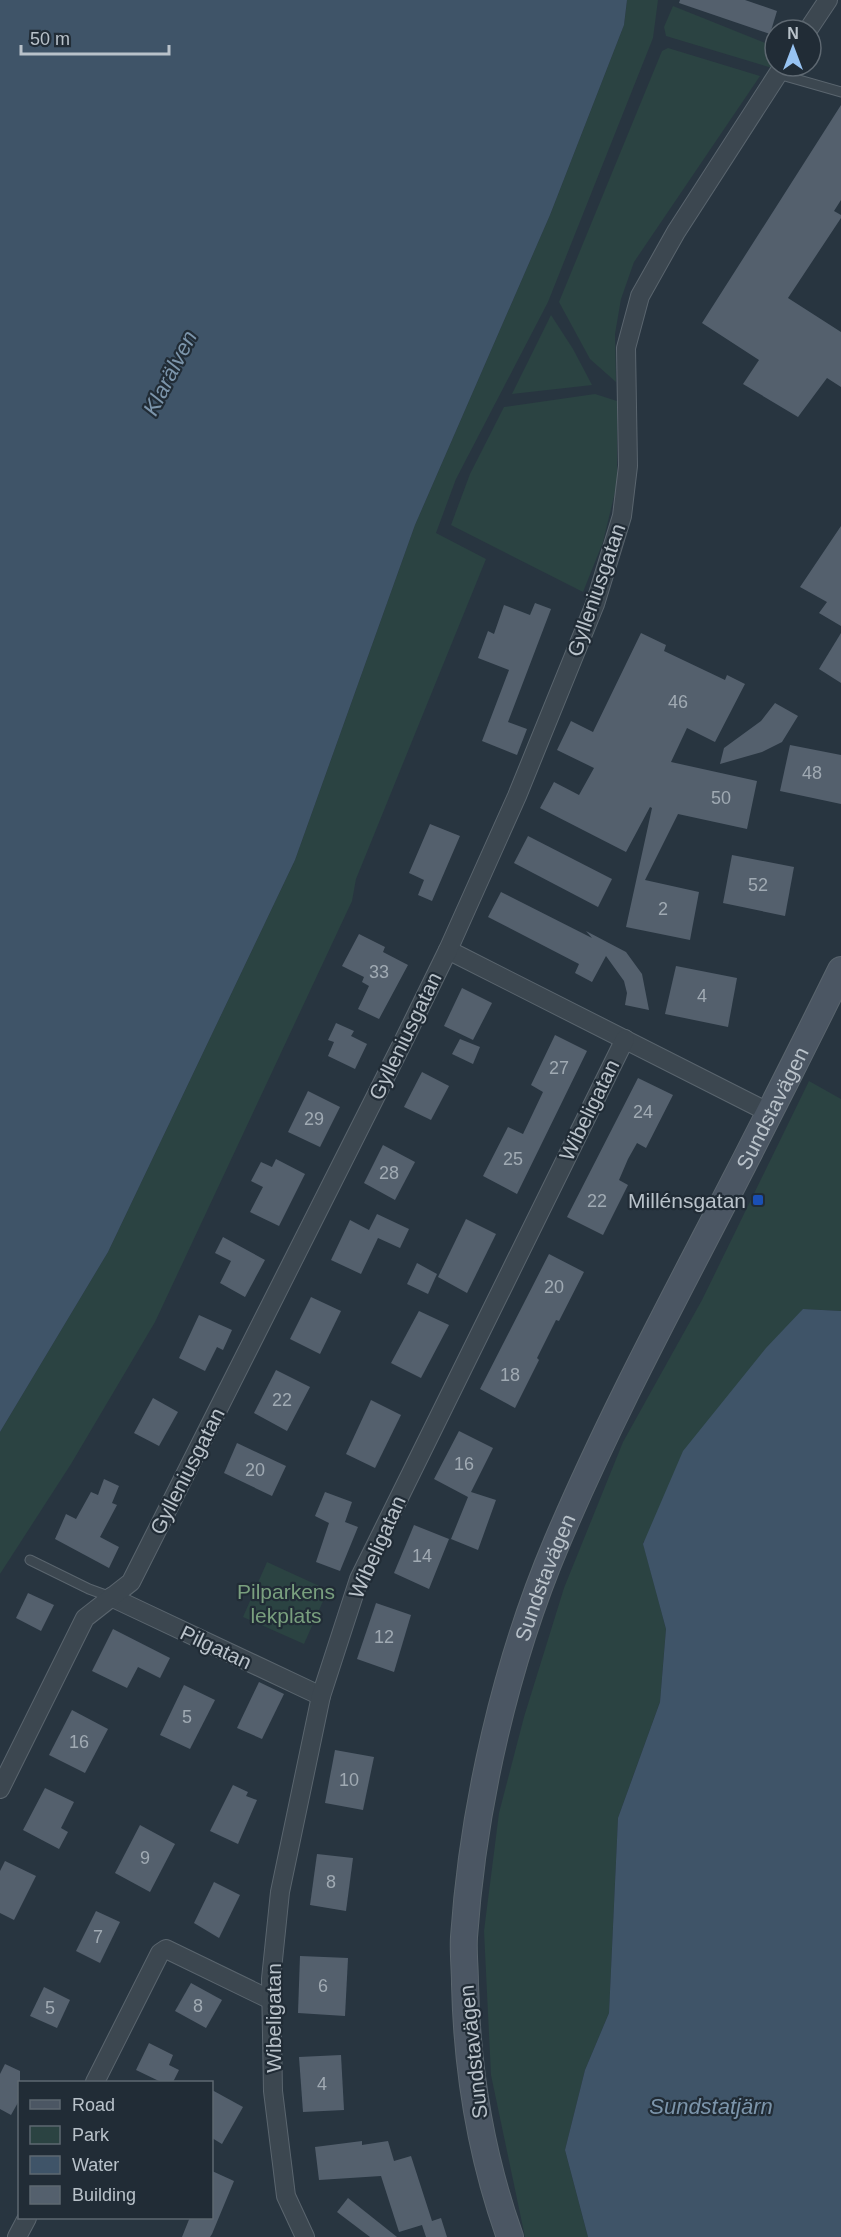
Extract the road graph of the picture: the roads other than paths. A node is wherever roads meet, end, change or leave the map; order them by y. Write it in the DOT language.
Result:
graph roads {
  1 [pos="828,0"];
  2 [pos="815,18"];
  3 [pos="775,78"];
  4 [pos="802,78"];
  5 [pos="841,92"];
  6 [pos="448,950"];
  7 [pos="841,970"];
  8 [pos="625,1039"];
  9 [pos="770,1113"];
  10 [pos="30,1560"];
  11 [pos="111,1597"];
  12 [pos="321,1696"];
  13 [pos="0,1789"];
  14 [pos="271,2000"];
  15 [pos="96,2081"];
  16 [pos="26,2219"];
  17 [pos="0,2233"];
  18 [pos="8,2237"];
  19 [pos="17,2237"];
  20 [pos="305,2237"];
  21 [pos="510,2237"];
  1 -- 2 [label="street"];
  3 -- 6 [label="street, Gylleniusgatan"];
  4 -- 5 [label="lane"];
  6 -- 8 [label="street"];
  6 -- 11 [label="street, Gylleniusgatan"];
  7 -- 9 [label="street, Sundstavägen"];
  8 -- 9 [label="street"];
  8 -- 12 [label="street, Wibeligatan"];
  9 -- 21 [label="street, Sundstavägen"];
  10 -- 11 [label="lane"];
  11 -- 12 [label="street, Pilgatan"];
  11 -- 13 [label="street, Gylleniusgatan"];
  12 -- 14 [label="street, Wibeligatan"];
  14 -- 15 [label="street"];
  14 -- 20 [label="street, Wibeligatan"];
  16 -- 19 [label="street"];
  17 -- 18 [label="street"];
}
